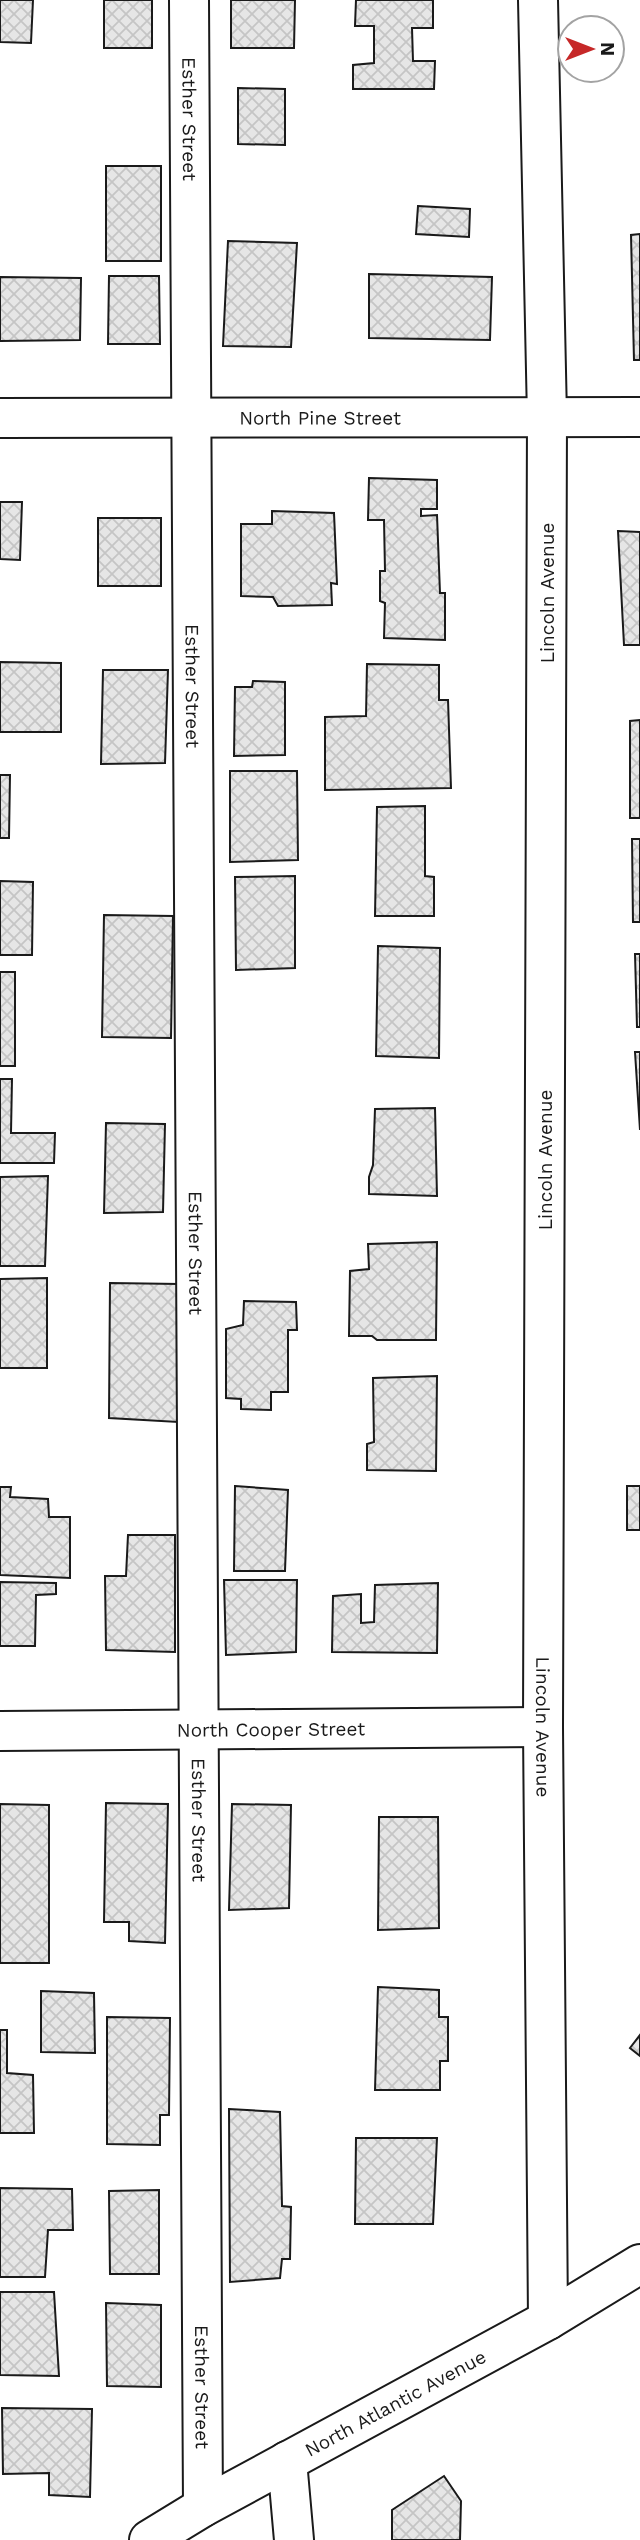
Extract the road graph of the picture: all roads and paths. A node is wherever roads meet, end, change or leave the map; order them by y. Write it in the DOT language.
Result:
graph roads {
  1 [pos="189,0"];
  2 [pos="538,0"];
  3 [pos="547,417"];
  4 [pos="0,418"];
  5 [pos="192,418"];
  6 [pos="640,418"];
  7 [pos="543,1727"];
  8 [pos="0,1731"];
  9 [pos="199,1731"];
  10 [pos="640,2264"];
  11 [pos="548,2319"];
  12 [pos="287,2461"];
  13 [pos="203,2507"];
  14 [pos="149,2540"];
  15 [pos="294,2540"];
  1 -- 5 [label="street, Esther Street"];
  2 -- 3 [label="street, Lincoln Avenue"];
  3 -- 5 [label="street, North Pine Street"];
  3 -- 6 [label="street, North Pine Street"];
  3 -- 7 [label="street, Lincoln Avenue"];
  4 -- 5 [label="street, North Pine Street"];
  5 -- 9 [label="street, Esther Street"];
  7 -- 9 [label="street, North Cooper Street"];
  7 -- 11 [label="street, Lincoln Avenue"];
  8 -- 9 [label="street, North Cooper Street"];
  9 -- 13 [label="street, Esther Street"];
  10 -- 11 [label="street, North Atlantic Avenue"];
  11 -- 12 [label="street, North Atlantic Avenue"];
  12 -- 13 [label="street, North Atlantic Avenue"];
  12 -- 15 [label="street"];
  13 -- 14 [label="street, North Atlantic Avenue"];
}
